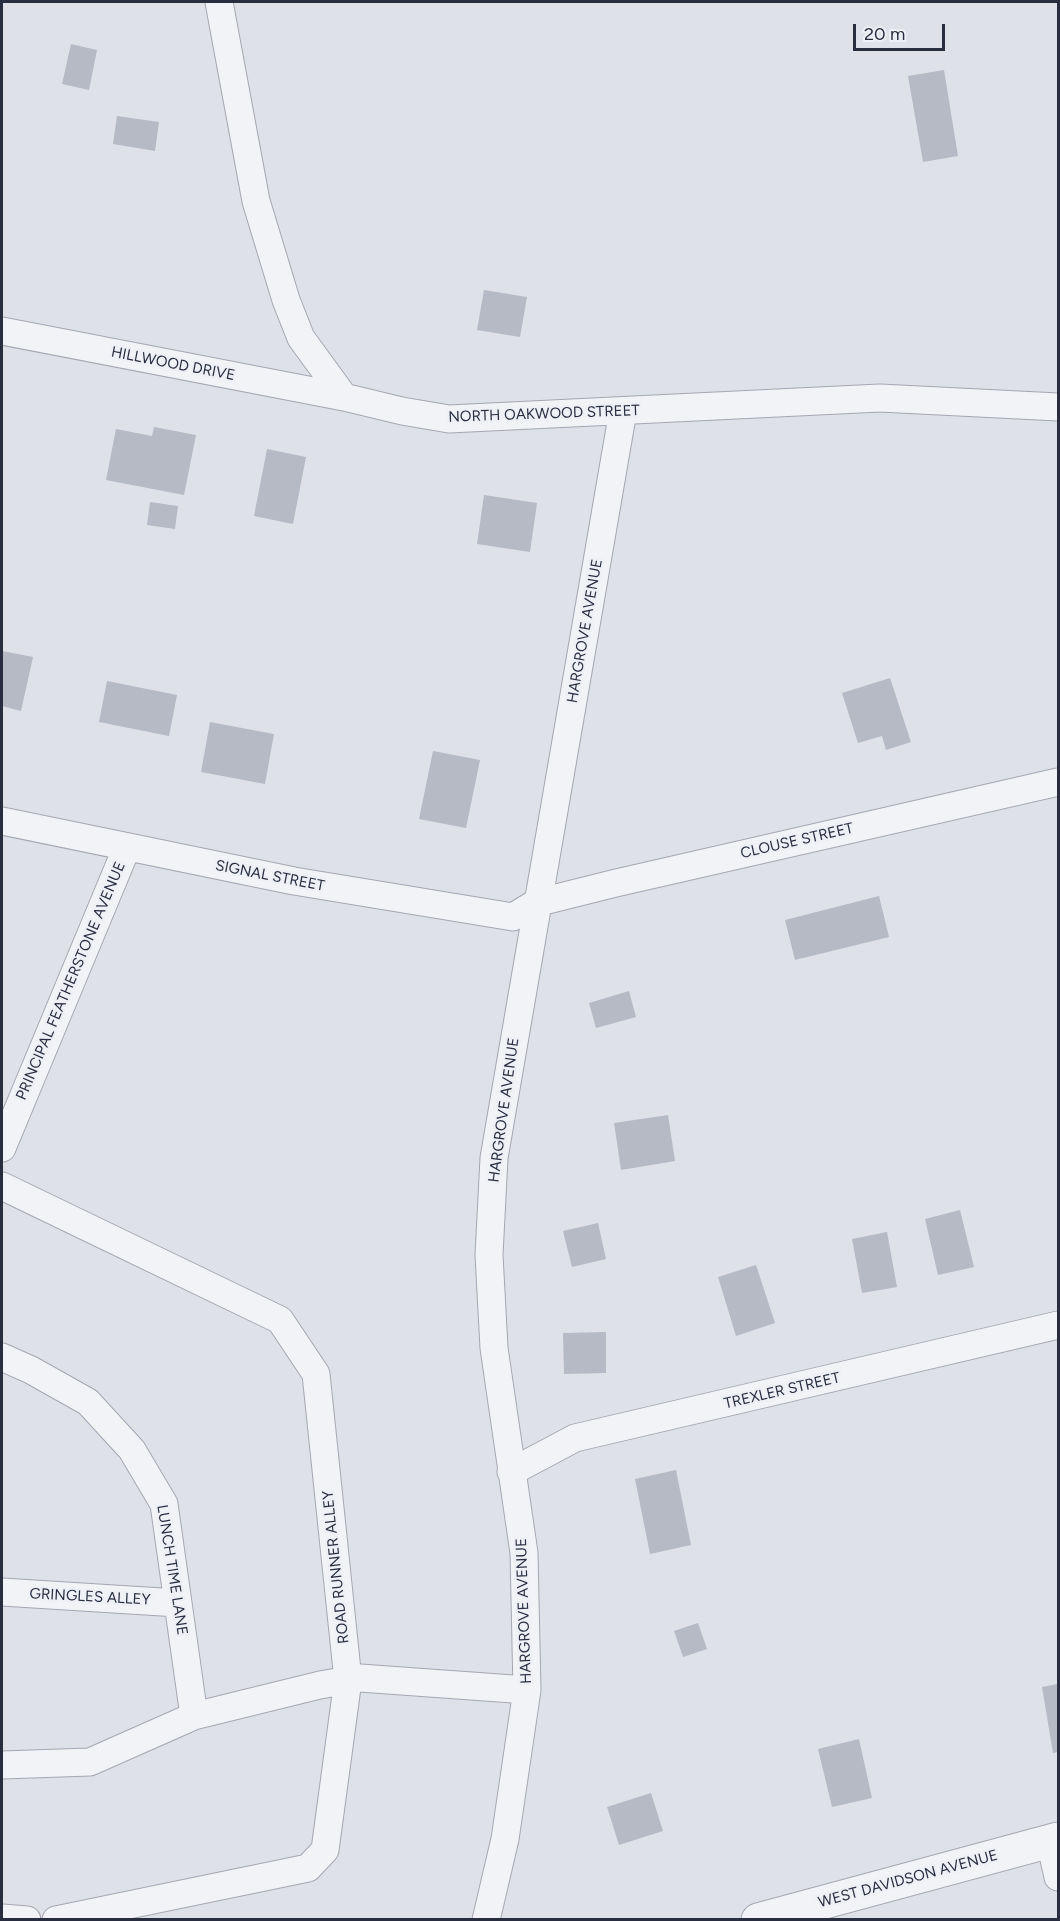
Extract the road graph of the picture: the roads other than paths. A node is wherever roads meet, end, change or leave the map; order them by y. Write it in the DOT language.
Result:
graph roads {
  1 [pos="219,2"];
  2 [pos="2,331"];
  3 [pos="344,397"];
  4 [pos="1059,408"];
  5 [pos="623,411"];
  6 [pos="1059,782"];
  7 [pos="2,820"];
  8 [pos="127,847"];
  9 [pos="536,903"];
  10 [pos="2,1148"];
  11 [pos="2,1186"];
  12 [pos="1059,1325"];
  13 [pos="2,1357"];
  14 [pos="511,1472"];
  15 [pos="2,1592"];
  16 [pos="178,1603"];
  17 [pos="348,1680"];
  18 [pos="527,1690"];
  19 [pos="194,1716"];
  20 [pos="2,1765"];
  21 [pos="1054,1840"];
  22 [pos="1059,1877"];
  23 [pos="2,1918"];
  24 [pos="27,1920"];
  25 [pos="56,1920"];
  26 [pos="486,1920"];
  27 [pos="758,1920"];
  1 -- 3 [label="street"];
  2 -- 3 [label="street, HILLWOOD DRIVE"];
  3 -- 5 [label="street, NORTH OAKWOOD STREET"];
  4 -- 5 [label="street, NORTH OAKWOOD STREET"];
  5 -- 9 [label="street, HARGROVE AVENUE"];
  6 -- 9 [label="street, CLOUSE STREET"];
  7 -- 8 [label="street, SIGNAL STREET"];
  8 -- 9 [label="street, SIGNAL STREET"];
  8 -- 10 [label="street, PRINCIPAL FEATHERSTONE AVENUE"];
  9 -- 14 [label="street, HARGROVE AVENUE"];
  11 -- 17 [label="street, ROAD RUNNER ALLEY"];
  12 -- 14 [label="street, TREXLER STREET"];
  13 -- 16 [label="street, LUNCH TIME LANE"];
  14 -- 18 [label="street, HARGROVE AVENUE"];
  15 -- 16 [label="street, GRINGLES ALLEY"];
  16 -- 19 [label="street, LUNCH TIME LANE"];
  17 -- 18 [label="street"];
  17 -- 19 [label="street"];
  17 -- 25 [label="street, ROAD RUNNER ALLEY"];
  18 -- 26 [label="street, HARGROVE AVENUE"];
  19 -- 20 [label="street"];
  21 -- 22 [label="street"];
  21 -- 27 [label="street, WEST DAVIDSON AVENUE"];
  23 -- 24 [label="street"];
}
